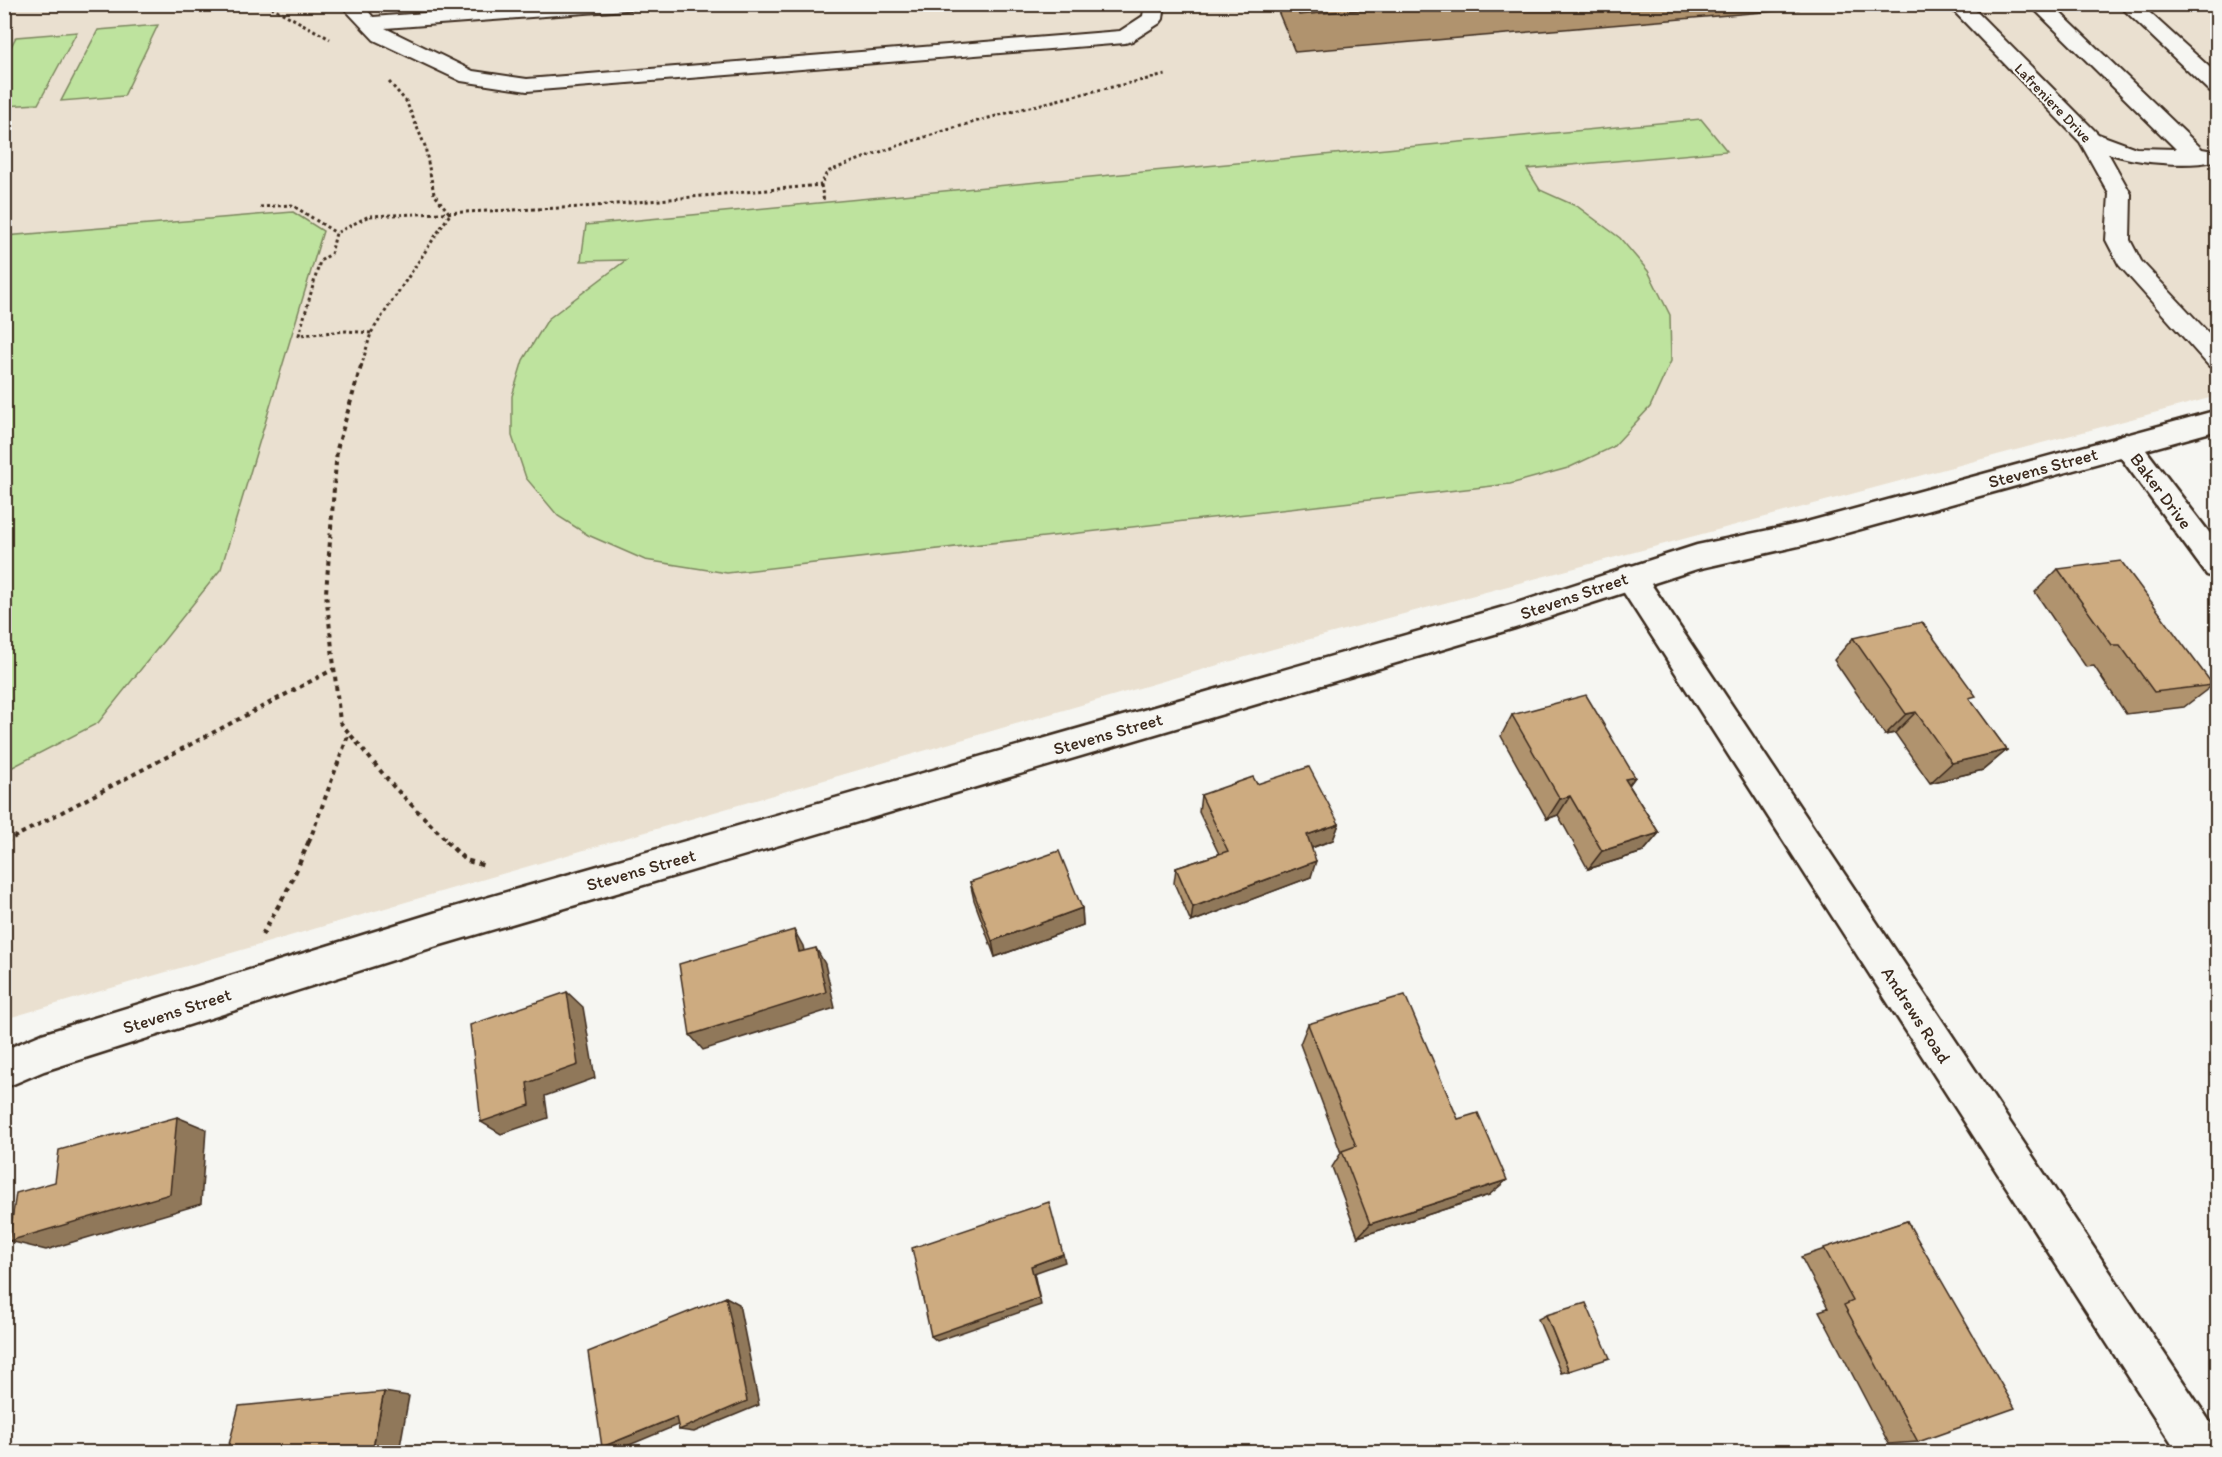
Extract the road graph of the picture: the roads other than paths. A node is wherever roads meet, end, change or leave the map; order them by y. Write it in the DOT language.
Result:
graph roads {
  1 [pos="350,4"];
  2 [pos="626,4"];
  3 [pos="1155,4"];
  4 [pos="1956,4"];
  5 [pos="2039,4"];
  6 [pos="2128,4"];
  7 [pos="369,23"];
  8 [pos="2217,87"];
  9 [pos="2090,139"];
  10 [pos="2198,156"];
  11 [pos="2133,184"];
  12 [pos="2217,360"];
  13 [pos="2217,420"];
  14 [pos="2127,444"];
  15 [pos="2217,567"];
  16 [pos="1630,577"];
  17 [pos="4,1069"];
  18 [pos="2203,1452"];
  1 -- 7 [label="lane"];
  2 -- 7 [label="lane"];
  3 -- 7 [label="lane"];
  4 -- 9 [label="lane, Lafreniere Drive"];
  5 -- 10 [label="lane"];
  6 -- 8 [label="lane"];
  9 -- 10 [label="lane"];
  9 -- 11 [label="lane, Lafreniere Drive"];
  10 -- 11 [label="lane"];
  11 -- 12 [label="lane"];
  13 -- 14 [label="street, Stevens Street"];
  14 -- 15 [label="street, Baker Drive"];
  14 -- 16 [label="street, Stevens Street"];
  16 -- 17 [label="street, Stevens Street"];
  16 -- 18 [label="street, Andrews Road"];
}
